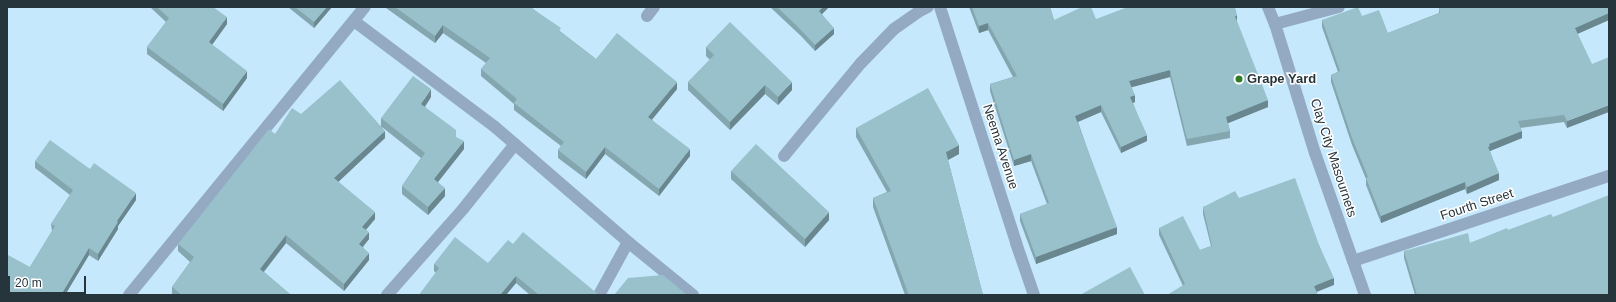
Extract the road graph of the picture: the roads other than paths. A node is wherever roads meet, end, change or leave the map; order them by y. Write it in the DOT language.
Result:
graph roads {
  1 [pos="365,7"];
  2 [pos="928,7"];
  3 [pos="940,7"];
  4 [pos="1268,7"];
  5 [pos="1339,7"];
  6 [pos="354,21"];
  7 [pos="1275,24"];
  8 [pos="515,144"];
  9 [pos="784,156"];
  10 [pos="1609,176"];
  11 [pos="628,242"];
  12 [pos="1353,261"];
  13 [pos="129,295"];
  14 [pos="387,295"];
  15 [pos="599,295"];
  16 [pos="693,295"];
  17 [pos="1034,295"];
  18 [pos="1365,295"];
  1 -- 6 [label="street"];
  2 -- 9 [label="street"];
  3 -- 17 [label="street, Neema Avenue"];
  4 -- 7 [label="street, Clay City Masournets"];
  5 -- 7 [label="street"];
  6 -- 8 [label="street"];
  6 -- 13 [label="street"];
  7 -- 12 [label="street, Clay City Masournets"];
  8 -- 11 [label="street"];
  8 -- 14 [label="street"];
  10 -- 12 [label="street, Fourth Street"];
  11 -- 15 [label="street"];
  11 -- 16 [label="street"];
  12 -- 18 [label="street, Clay City Masournets"];
}
